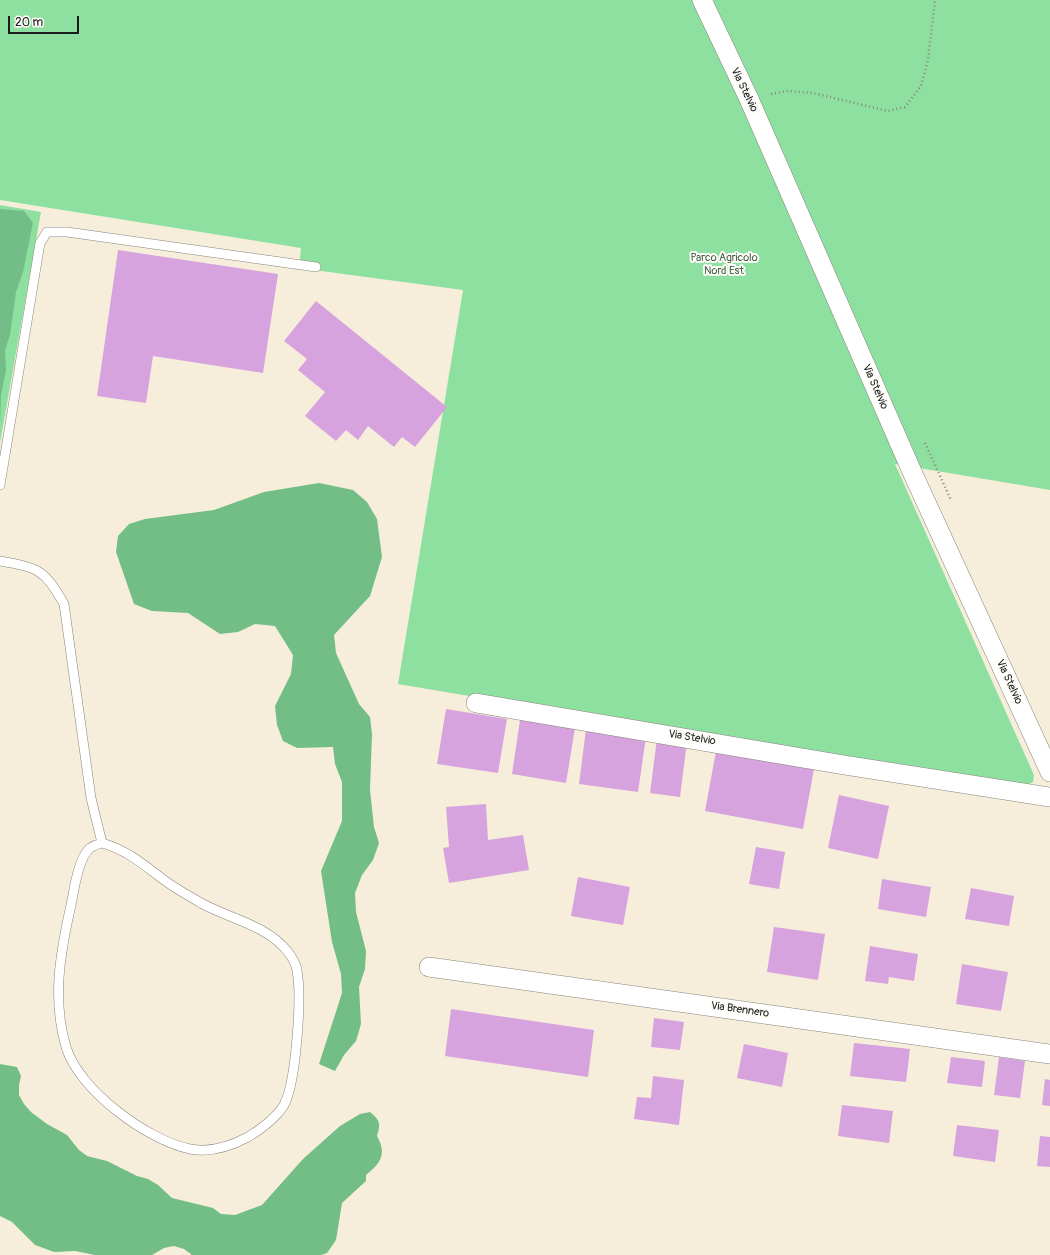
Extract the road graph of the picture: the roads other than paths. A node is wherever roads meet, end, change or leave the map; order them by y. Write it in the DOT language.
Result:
graph roads {
  1 [pos="702,0"];
  2 [pos="316,268"];
  3 [pos="0,485"];
  4 [pos="0,561"];
  5 [pos="476,703"];
  6 [pos="1050,772"];
  7 [pos="1050,797"];
  8 [pos="102,843"];
  9 [pos="429,967"];
  10 [pos="1050,1054"];
  1 -- 6 [label="street, Via Stelvio"];
  2 -- 3 [label="lane"];
  4 -- 8 [label="lane"];
  5 -- 7 [label="street, Via Stelvio"];
  8 -- 8 [label="lane"];
  9 -- 10 [label="street, Via Brennero"];
}
